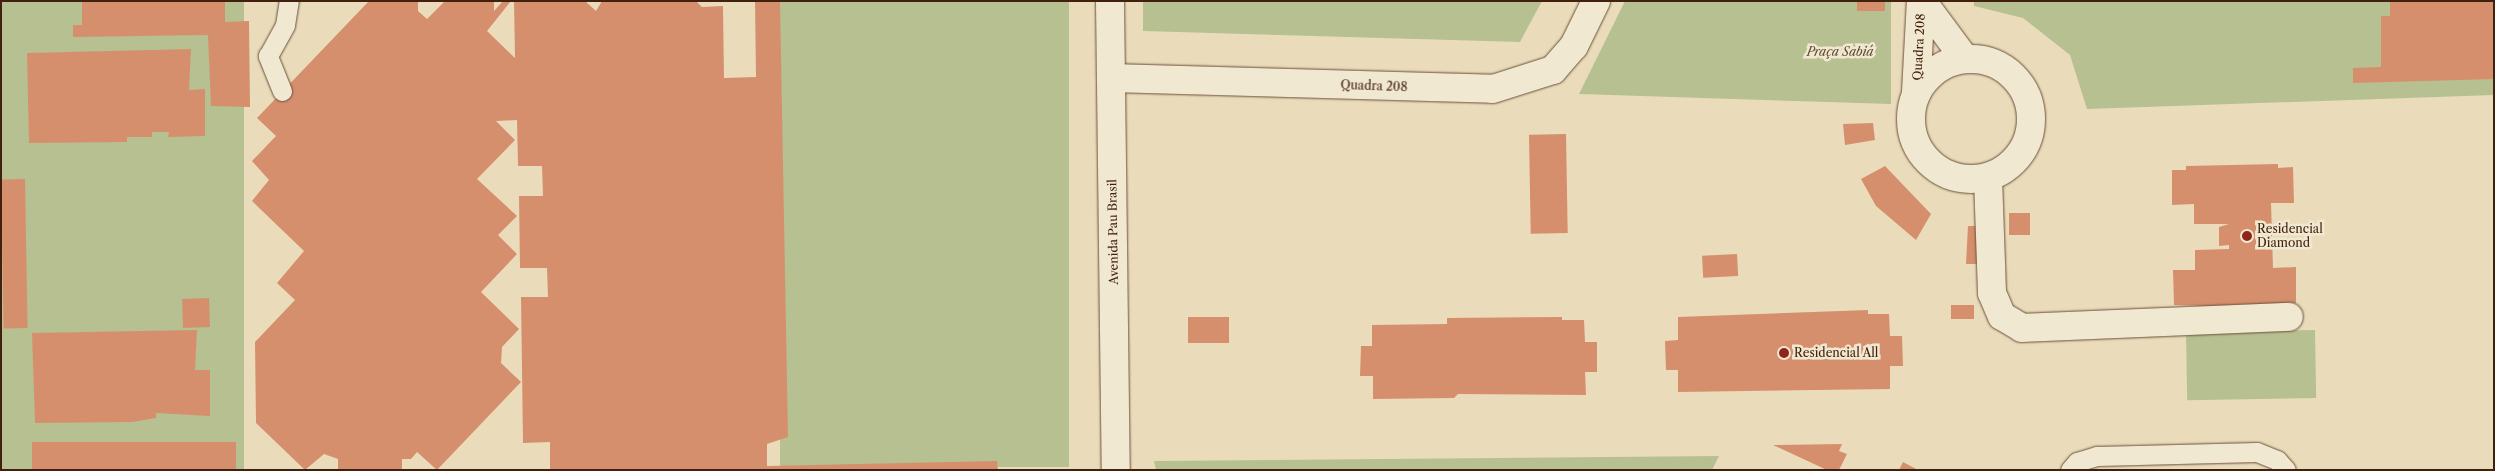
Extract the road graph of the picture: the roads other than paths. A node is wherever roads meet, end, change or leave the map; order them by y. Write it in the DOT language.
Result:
graph roads {
  1 [pos="289,1"];
  2 [pos="1110,1"];
  3 [pos="1596,1"];
  4 [pos="1921,1"];
  5 [pos="1965,59"];
  6 [pos="1112,78"];
  7 [pos="282,91"];
  8 [pos="1916,92"];
  9 [pos="1988,178"];
  10 [pos="2289,317"];
  11 [pos="1115,467"];
  12 [pos="2070,470"];
  13 [pos="2286,470"];
  1 -- 7 [label="lane"];
  2 -- 6 [label="street, Avenida Pau Brasil"];
  3 -- 6 [label="street, Quadra 208"];
  4 -- 5 [label="street, Quadra 208"];
  4 -- 8 [label="street, Quadra 208"];
  5 -- 8 [label="street"];
  5 -- 9 [label="street"];
  6 -- 11 [label="street, Avenida Pau Brasil"];
  8 -- 9 [label="street"];
  9 -- 10 [label="street"];
  12 -- 13 [label="lane"];
}
